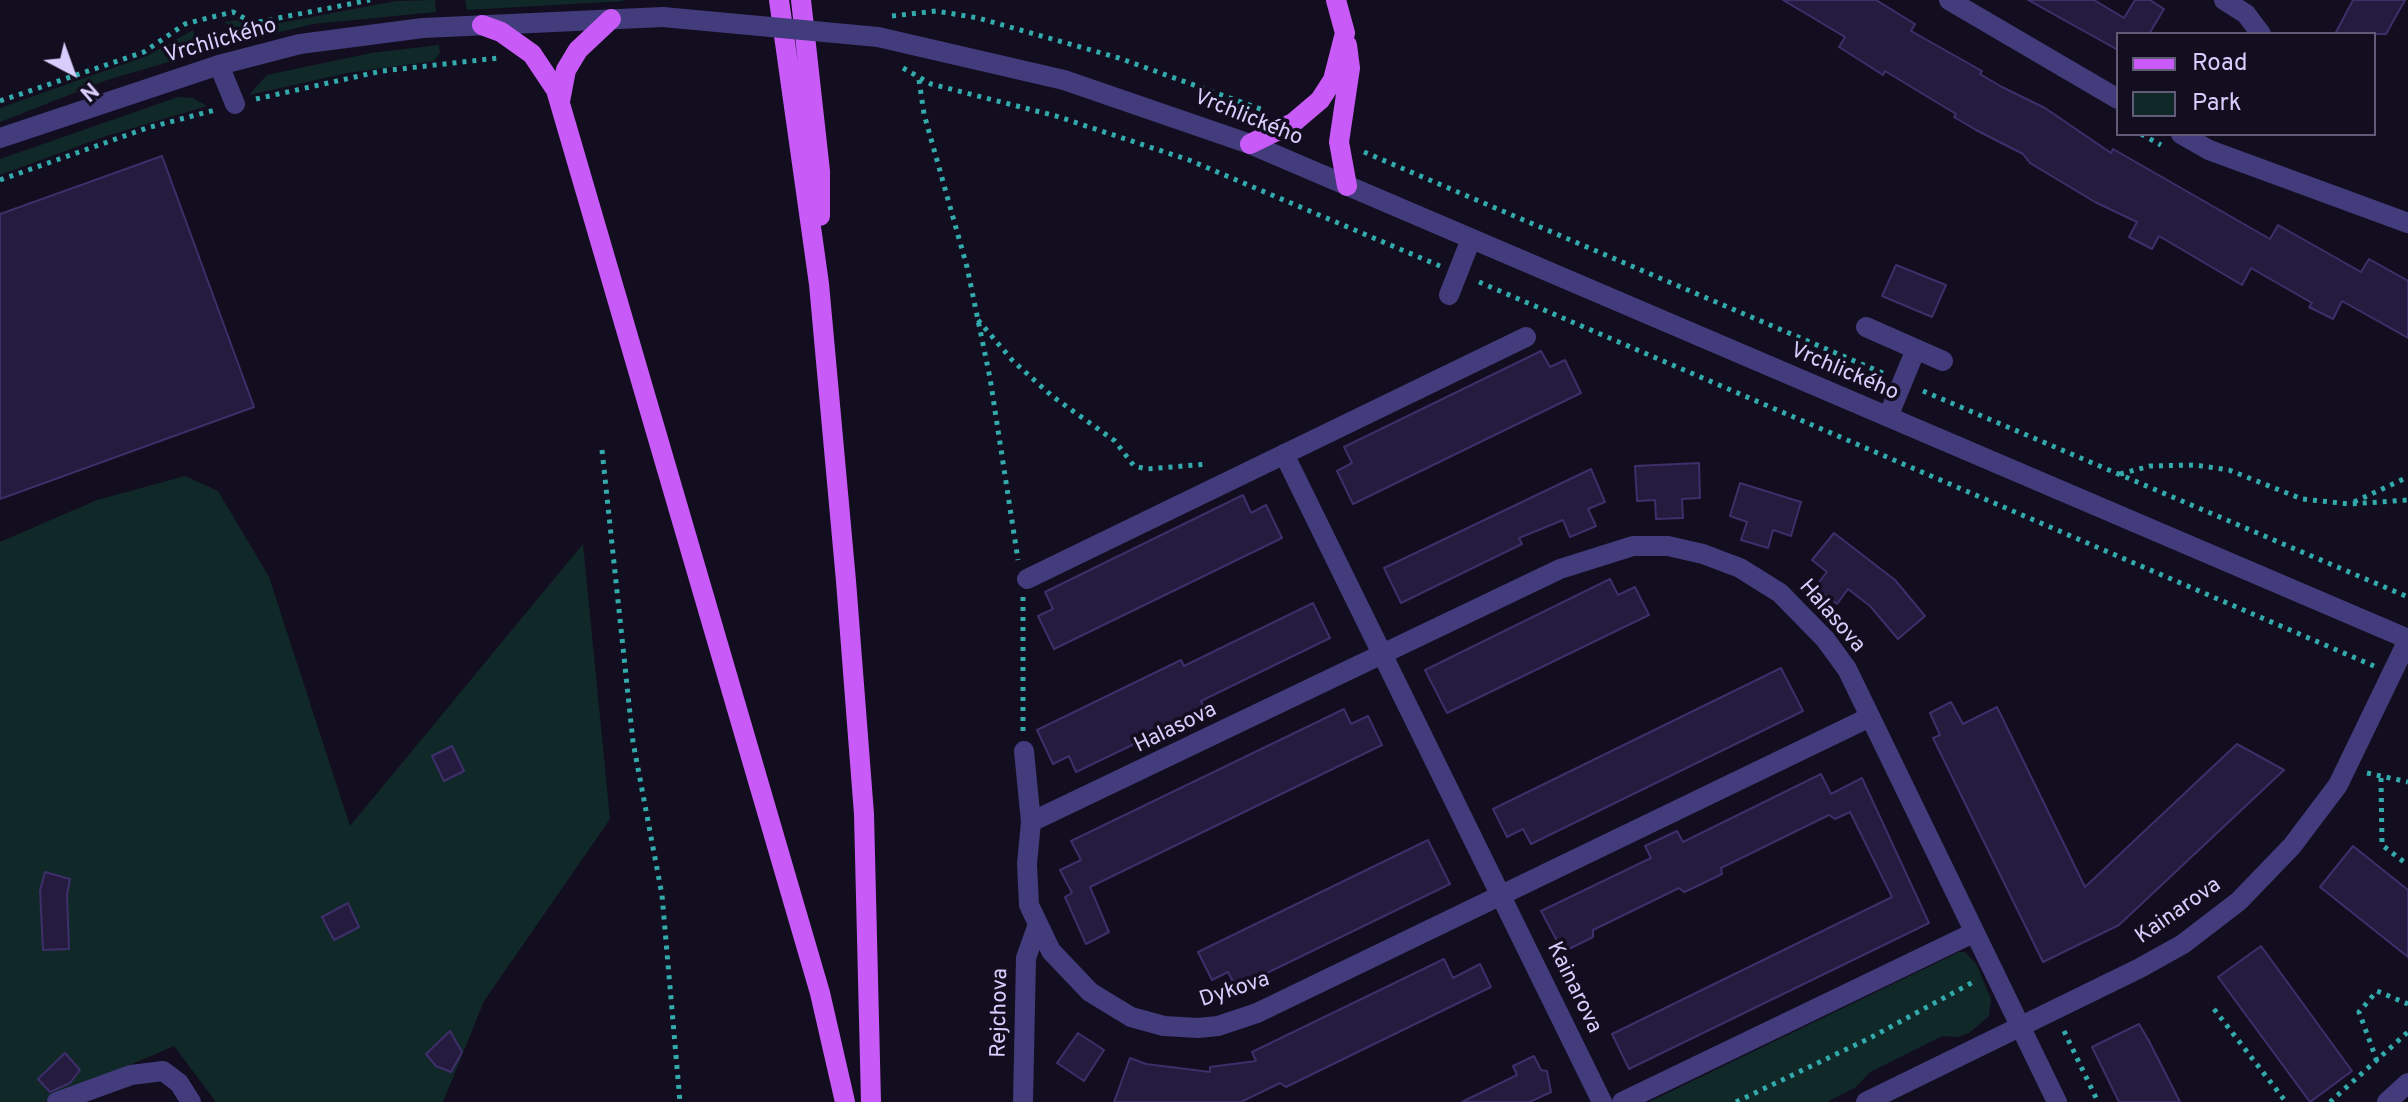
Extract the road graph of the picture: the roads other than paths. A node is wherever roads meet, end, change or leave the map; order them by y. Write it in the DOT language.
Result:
graph roads {
  1 [pos="779,0"];
  2 [pos="801,0"];
  3 [pos="1336,0"];
  4 [pos="1949,0"];
  5 [pos="2224,0"];
  6 [pos="611,19"];
  7 [pos="482,25"];
  8 [pos="2260,32"];
  9 [pos="1345,33"];
  10 [pos="219,65"];
  11 [pos="2116,98"];
  12 [pos="235,104"];
  13 [pos="560,106"];
  14 [pos="2189,136"];
  15 [pos="0,138"];
  16 [pos="2214,142"];
  17 [pos="1250,144"];
  18 [pos="1347,186"];
  19 [pos="2408,223"];
  20 [pos="1471,239"];
  21 [pos="819,284"];
  22 [pos="1449,295"];
  23 [pos="1866,327"];
  24 [pos="1526,337"];
  25 [pos="1916,349"];
  26 [pos="1943,361"];
  27 [pos="1888,417"];
  28 [pos="1284,454"];
  29 [pos="1022,576"];
  30 [pos="2408,640"];
  31 [pos="1382,655"];
  32 [pos="1870,717"];
  33 [pos="1024,751"];
  34 [pos="1031,822"];
  35 [pos="1500,896"];
  36 [pos="1037,927"];
  37 [pos="1973,933"];
  38 [pos="2021,1027"];
  39 [pos="2408,1083"];
  40 [pos="57,1102"];
  41 [pos="191,1102"];
  42 [pos="845,1102"];
  43 [pos="871,1102"];
  44 [pos="1023,1102"];
  45 [pos="1602,1102"];
  46 [pos="1622,1102"];
  47 [pos="1866,1102"];
  48 [pos="2057,1102"];
  49 [pos="2387,1102"];
  1 -- 21 [label="main road"];
  2 -- 21 [label="main road"];
  3 -- 9 [label="main road"];
  4 -- 11 [label="street"];
  5 -- 8 [label="street"];
  6 -- 7 [label="street, Vrchlického"];
  6 -- 13 [label="main road"];
  6 -- 17 [label="street, Vrchlického, bridge"];
  7 -- 10 [label="street, Vrchlického"];
  7 -- 13 [label="main road"];
  9 -- 17 [label="main road"];
  9 -- 18 [label="main road"];
  10 -- 12 [label="street"];
  10 -- 15 [label="street, Vrchlického"];
  13 -- 42 [label="main road"];
  14 -- 16 [label="street"];
  16 -- 19 [label="street"];
  17 -- 18 [label="street, Vrchlického"];
  18 -- 20 [label="street, Vrchlického"];
  20 -- 22 [label="street"];
  20 -- 27 [label="street, Vrchlického"];
  21 -- 43 [label="main road"];
  23 -- 25 [label="street"];
  24 -- 28 [label="street"];
  25 -- 26 [label="street"];
  25 -- 27 [label="street"];
  27 -- 30 [label="street, Vrchlického"];
  28 -- 29 [label="street"];
  28 -- 31 [label="street"];
  30 -- 38 [label="street, Kainarova"];
  31 -- 32 [label="street, Halasova"];
  31 -- 34 [label="street, Halasova"];
  31 -- 35 [label="street"];
  32 -- 35 [label="street, Dykova"];
  32 -- 37 [label="street, Halasova"];
  33 -- 34 [label="street, Dykova"];
  34 -- 36 [label="street, Dykova"];
  35 -- 36 [label="street, Dykova"];
  35 -- 45 [label="street, Kainarova"];
  36 -- 44 [label="street, Rejchova"];
  37 -- 38 [label="street, Halasova"];
  37 -- 46 [label="street"];
  38 -- 47 [label="street, Kainarova"];
  38 -- 48 [label="street, Halasova"];
  39 -- 49 [label="street"];
  40 -- 41 [label="street"];
}
